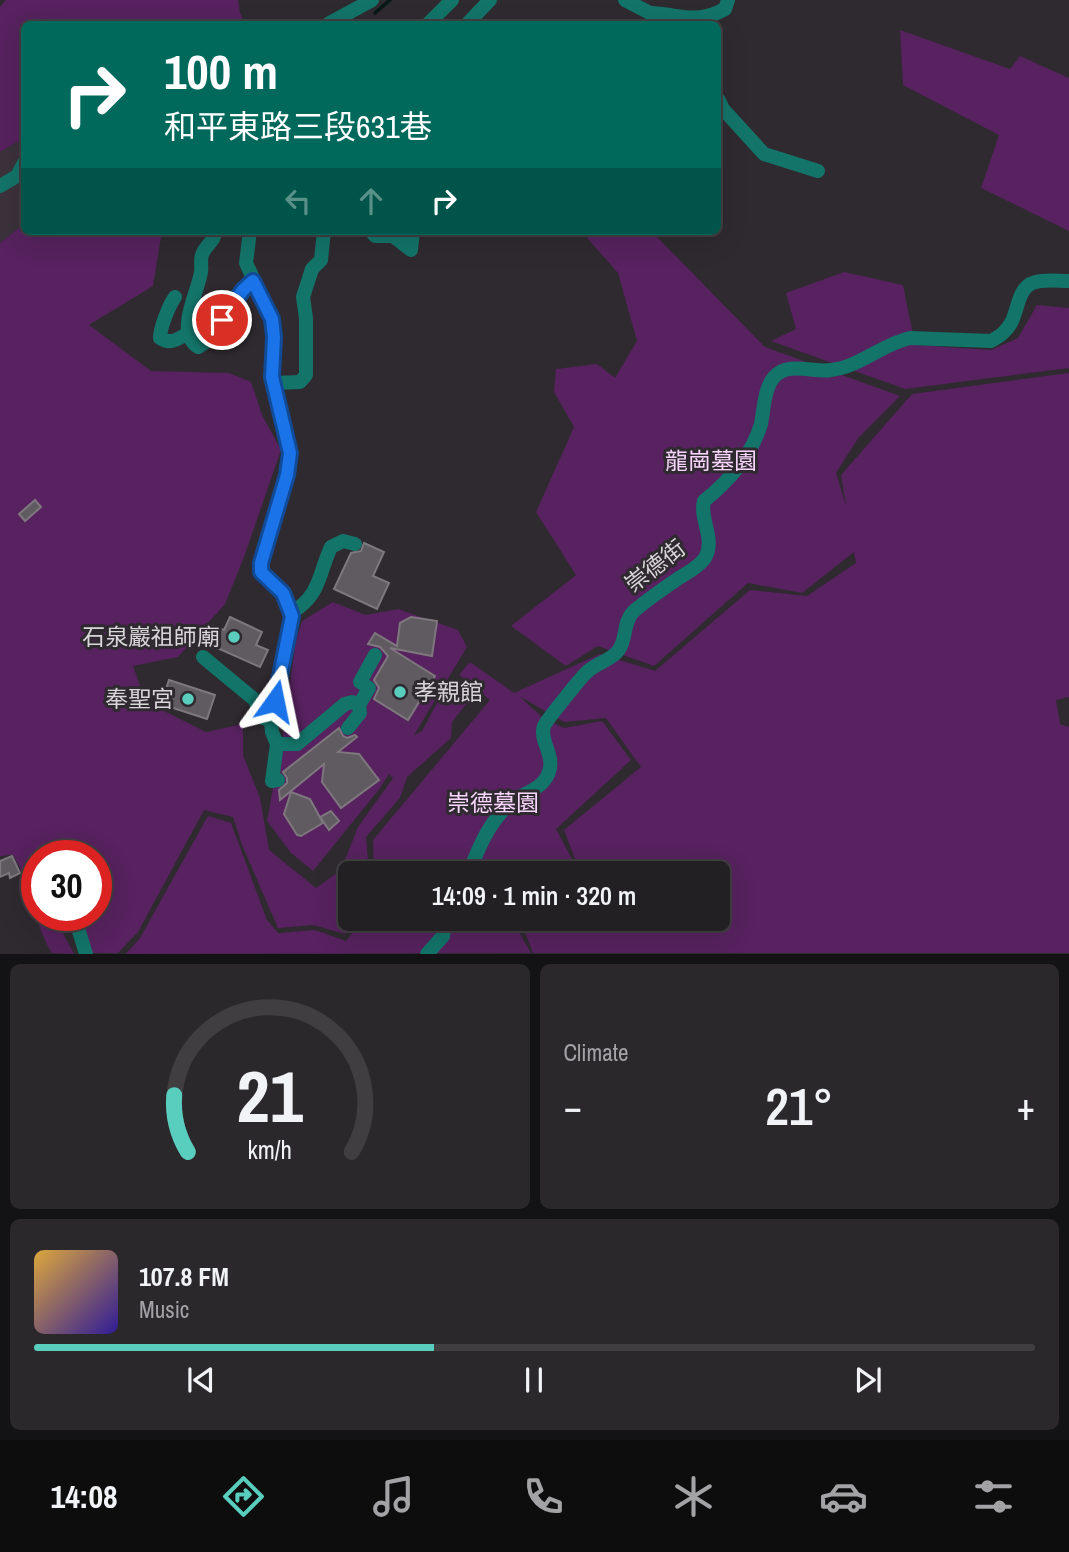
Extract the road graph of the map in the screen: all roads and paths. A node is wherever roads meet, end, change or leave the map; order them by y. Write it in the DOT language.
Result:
graph roads {
  1 [pos="372,0"];
  2 [pos="452,0"];
  3 [pos="490,0"];
  4 [pos="625,0"];
  5 [pos="728,0"];
  6 [pos="650,13"];
  7 [pos="334,21"];
  8 [pos="431,21"];
  9 [pos="470,21"];
  10 [pos="657,21"];
  11 [pos="721,105"];
  12 [pos="21,169"];
  13 [pos="818,171"];
  14 [pos="0,186"];
  15 [pos="215,235"];
  16 [pos="249,235"];
  17 [pos="324,235"];
  18 [pos="374,235"];
  19 [pos="413,235"];
  20 [pos="253,281"];
  21 [pos="1069,281"];
  22 [pos="176,297"];
  23 [pos="188,333"];
  24 [pos="273,383"];
  25 [pos="355,544"];
  26 [pos="291,612"];
  27 [pos="375,655"];
  28 [pos="203,657"];
  29 [pos="359,705"];
  30 [pos="271,721"];
  31 [pos="348,728"];
  32 [pos="277,744"];
  33 [pos="278,780"];
  34 [pos="474,861"];
  35 [pos="79,931"];
  36 [pos="444,931"];
  37 [pos="86,954"];
  38 [pos="427,954"];
  1 -- 7 [label="street"];
  2 -- 8 [label="street"];
  3 -- 9 [label="street"];
  4 -- 6 [label="street"];
  5 -- 6 [label="street"];
  6 -- 10 [label="street"];
  11 -- 13 [label="street"];
  12 -- 14 [label="street"];
  15 -- 23 [label="street"];
  16 -- 20 [label="street"];
  17 -- 24 [label="street"];
  18 -- 19 [label="street"];
  20 -- 23 [label="street"];
  20 -- 24 [label="street"];
  21 -- 34 [label="street, 崇德街"];
  22 -- 23 [label="street"];
  24 -- 26 [label="street"];
  25 -- 26 [label="street"];
  26 -- 30 [label="street"];
  27 -- 29 [label="street"];
  28 -- 30 [label="street"];
  29 -- 31 [label="street"];
  29 -- 32 [label="street"];
  30 -- 32 [label="street"];
  32 -- 33 [label="street"];
  35 -- 37 [label="street"];
  36 -- 38 [label="street"];
}
